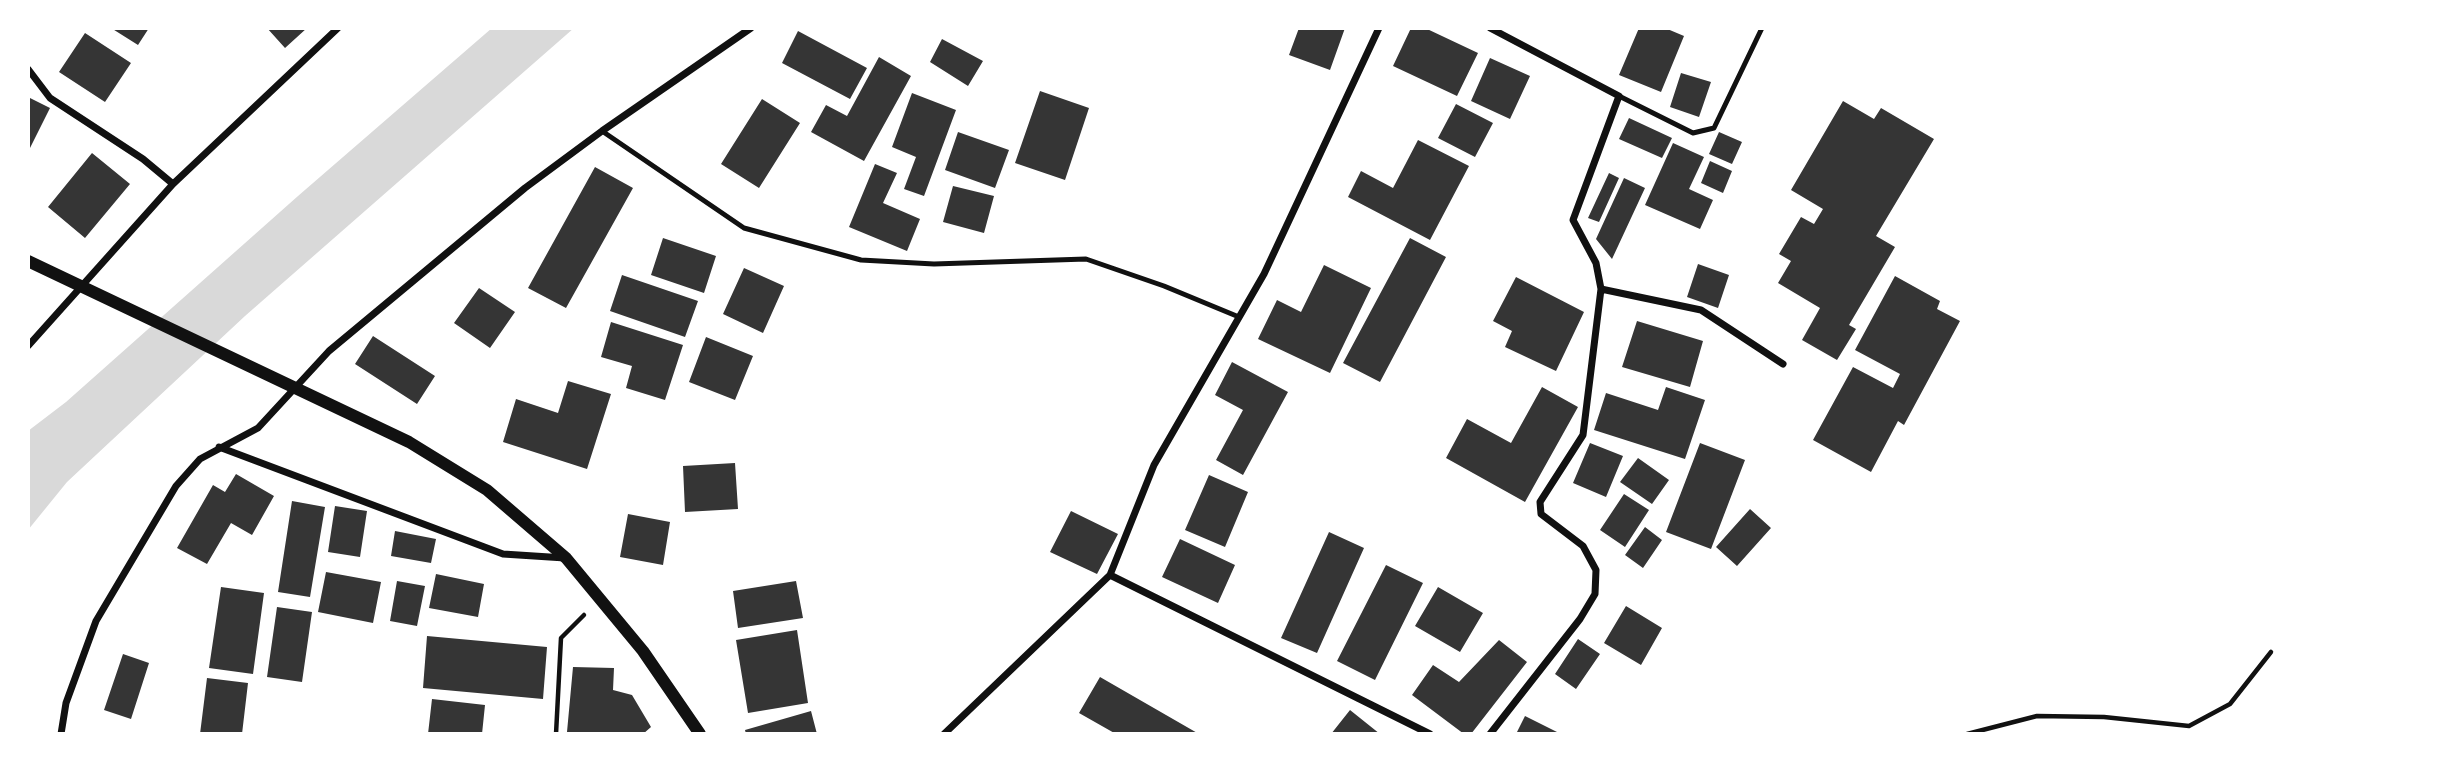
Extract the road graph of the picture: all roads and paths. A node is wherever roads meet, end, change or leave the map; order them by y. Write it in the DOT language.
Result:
graph roads {
  1 [pos="338,28"];
  2 [pos="751,28"];
  3 [pos="1379,28"];
  4 [pos="1490,28"];
  5 [pos="1762,28"];
  6 [pos="28,69"];
  7 [pos="1619,96"];
  8 [pos="602,131"];
  9 [pos="173,184"];
  10 [pos="28,261"];
  11 [pos="80,285"];
  12 [pos="1601,289"];
  13 [pos="1239,317"];
  14 [pos="28,346"];
  15 [pos="1783,364"];
  16 [pos="297,388"];
  17 [pos="219,447"];
  18 [pos="566,558"];
  19 [pos="1110,575"];
  20 [pos="600,598"];
  21 [pos="2271,652"];
  22 [pos="61,734"];
  23 [pos="556,734"];
  24 [pos="700,734"];
  25 [pos="944,734"];
  26 [pos="1430,734"];
  27 [pos="1490,734"];
  28 [pos="1967,734"];
  1 -- 9 [label="street"];
  2 -- 8 [label="street"];
  3 -- 13 [label="street"];
  4 -- 7 [label="street"];
  5 -- 7 [label="lane"];
  6 -- 9 [label="street"];
  7 -- 12 [label="street"];
  8 -- 13 [label="lane"];
  8 -- 16 [label="street"];
  9 -- 11 [label="street"];
  10 -- 11 [label="street"];
  11 -- 14 [label="street"];
  11 -- 16 [label="street"];
  12 -- 15 [label="street"];
  12 -- 27 [label="street"];
  13 -- 19 [label="street"];
  16 -- 17 [label="street"];
  16 -- 18 [label="street"];
  17 -- 18 [label="street"];
  17 -- 22 [label="street"];
  18 -- 20 [label="street"];
  19 -- 25 [label="street"];
  19 -- 26 [label="street"];
  20 -- 23 [label="path"];
  20 -- 24 [label="street"];
  21 -- 28 [label="path"];
}
